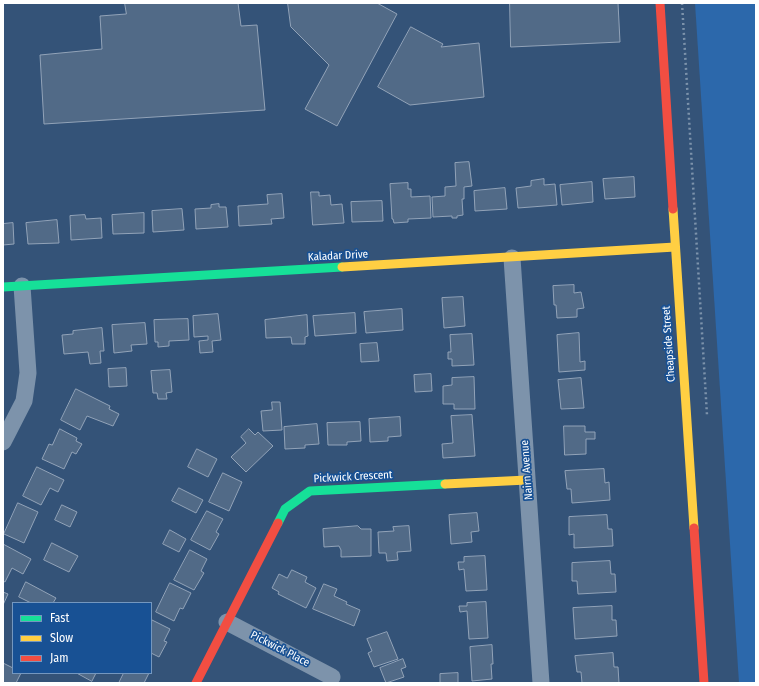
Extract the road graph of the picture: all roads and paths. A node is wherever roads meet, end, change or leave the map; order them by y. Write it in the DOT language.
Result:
graph roads {
  1 [pos="660,3"];
  2 [pos="682,3"];
  3 [pos="675,247"];
  4 [pos="512,258"];
  5 [pos="22,286"];
  6 [pos="3,287"];
  7 [pos="707,422"];
  8 [pos="3,442"];
  9 [pos="527,480"];
  10 [pos="227,622"];
  11 [pos="332,677"];
  12 [pos="196,683"];
  13 [pos="541,683"];
  14 [pos="704,683"];
  1 -- 3 [label="street, Cheapside Street"];
  2 -- 7 [label="path"];
  3 -- 4 [label="street, Kaladar Drive"];
  3 -- 14 [label="street, Cheapside Street"];
  4 -- 5 [label="street, Kaladar Drive"];
  4 -- 9 [label="street, Nairn Avenue"];
  5 -- 6 [label="street, Kaladar Drive"];
  5 -- 8 [label="street"];
  9 -- 10 [label="street, Pickwick Crescent"];
  9 -- 13 [label="street, Nairn Avenue"];
  10 -- 11 [label="street, Pickwick Place"];
  10 -- 12 [label="street, Pickwick Crescent"];
}
